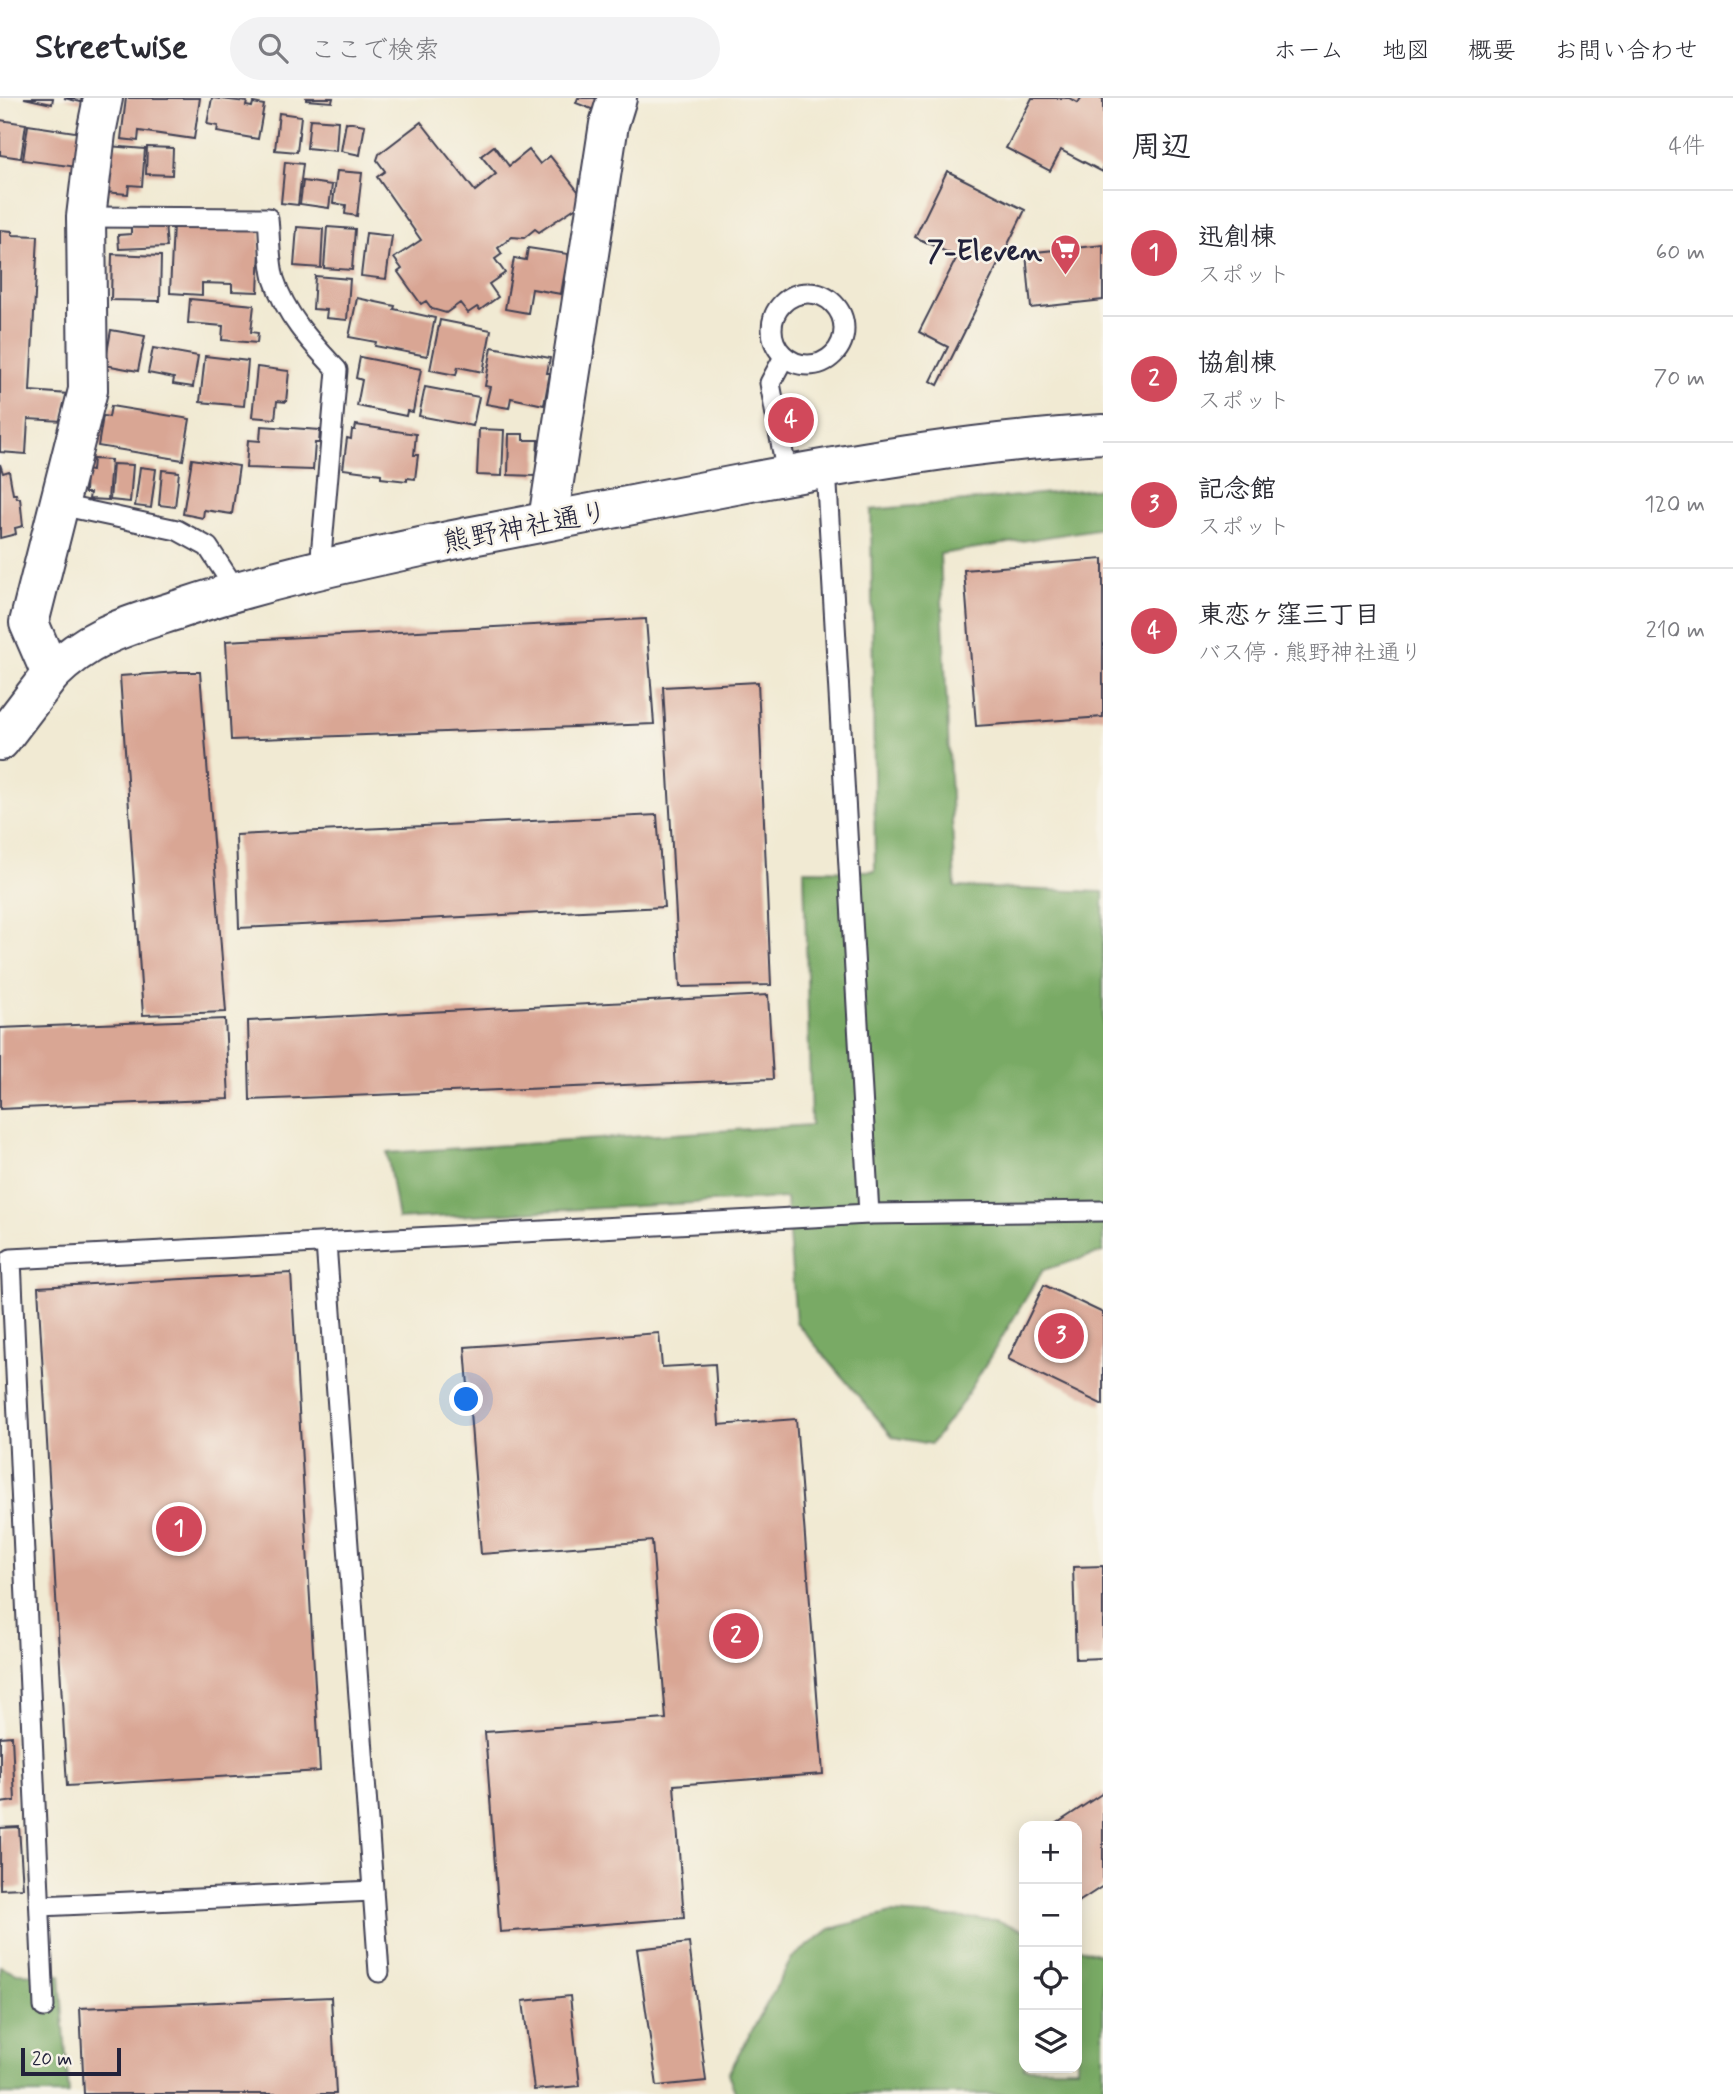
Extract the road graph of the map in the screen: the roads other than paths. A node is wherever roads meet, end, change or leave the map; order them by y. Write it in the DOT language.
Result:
graph roads {
  1 [pos="103,98"];
  2 [pos="617,98"];
  3 [pos="86,217"];
  4 [pos="784,357"];
  5 [pos="1103,433"];
  6 [pos="826,468"];
  7 [pos="787,475"];
  8 [pos="60,505"];
  9 [pos="548,520"];
  10 [pos="320,568"];
  11 [pos="236,590"];
  12 [pos="51,674"];
  13 [pos="0,741"];
  14 [pos="1103,1212"];
  15 [pos="869,1214"];
  16 [pos="326,1243"];
  17 [pos="373,1891"];
  18 [pos="40,1906"];
  19 [pos="379,1972"];
  20 [pos="44,2007"];
  1 -- 3 [label="street"];
  2 -- 9 [label="street"];
  3 -- 8 [label="street"];
  3 -- 10 [label="lane"];
  4 -- 7 [label="lane"];
  5 -- 6 [label="street, 熊野神社通り"];
  6 -- 7 [label="street, 熊野神社通り"];
  6 -- 15 [label="lane"];
  7 -- 9 [label="street, 熊野神社通り"];
  8 -- 11 [label="lane"];
  8 -- 12 [label="street"];
  9 -- 10 [label="street, 熊野神社通り"];
  10 -- 11 [label="street, 熊野神社通り"];
  11 -- 12 [label="street, 熊野神社通り"];
  12 -- 13 [label="street, 熊野神社通り"];
  14 -- 15 [label="lane"];
  15 -- 16 [label="lane"];
  16 -- 17 [label="lane"];
  16 -- 18 [label="lane"];
  17 -- 18 [label="lane"];
  17 -- 19 [label="lane"];
  18 -- 20 [label="lane"];
}
